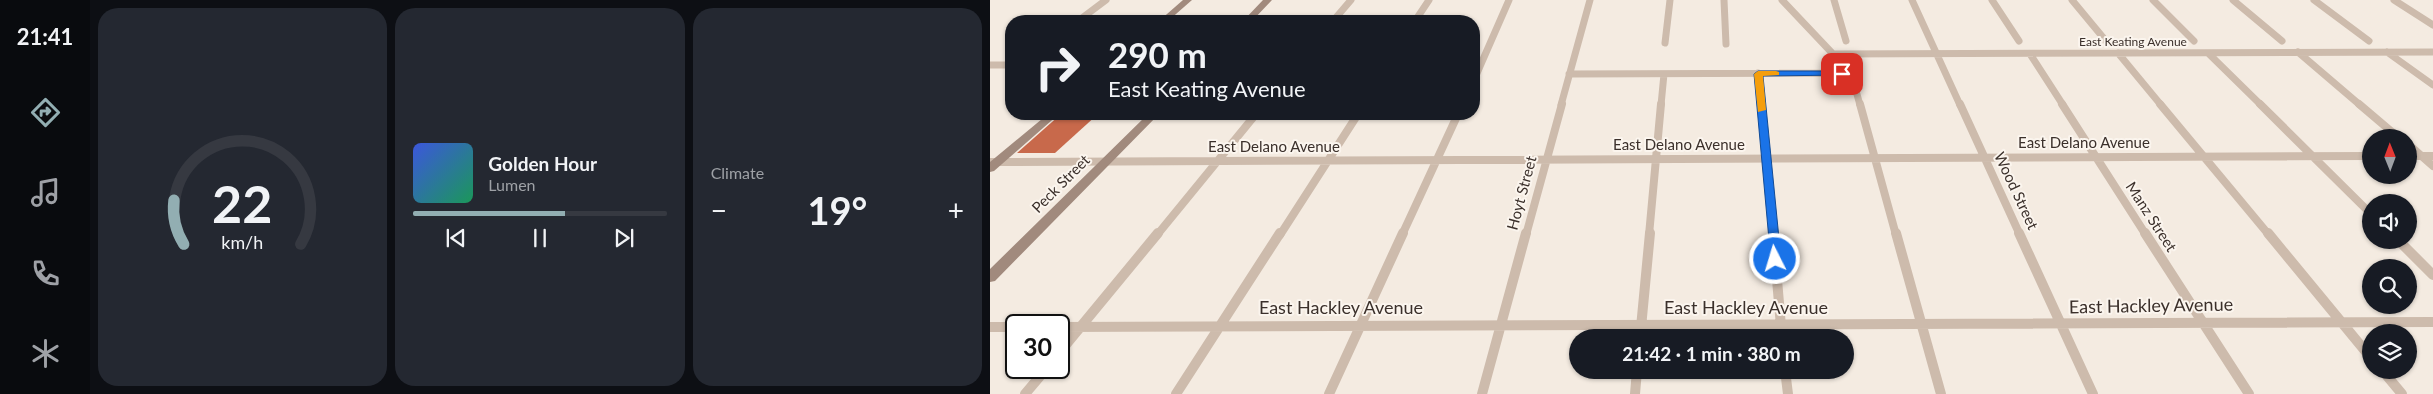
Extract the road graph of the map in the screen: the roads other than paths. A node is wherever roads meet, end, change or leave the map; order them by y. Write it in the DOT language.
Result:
graph roads {
  1 [pos="1106,0"];
  2 [pos="1188,0"];
  3 [pos="1268,0"];
  4 [pos="1351,0"];
  5 [pos="1429,0"];
  6 [pos="1509,0"];
  7 [pos="1590,0"];
  8 [pos="1670,0"];
  9 [pos="1724,0"];
  10 [pos="1782,0"];
  11 [pos="1834,0"];
  12 [pos="1912,0"];
  13 [pos="1992,0"];
  14 [pos="2072,0"];
  15 [pos="2153,0"];
  16 [pos="2234,0"];
  17 [pos="2314,0"];
  18 [pos="2394,0"];
  19 [pos="1086,15"];
  20 [pos="1170,15"];
  21 [pos="1253,15"];
  22 [pos="1338,15"];
  23 [pos="1419,15"];
  24 [pos="2433,25"];
  25 [pos="1846,41"];
  26 [pos="2106,41"];
  27 [pos="2194,41"];
  28 [pos="2282,41"];
  29 [pos="2370,41"];
  30 [pos="2019,42"];
  31 [pos="1665,43"];
  32 [pos="1726,44"];
  33 [pos="1831,51"];
  34 [pos="2208,52"];
  35 [pos="2298,52"];
  36 [pos="2386,52"];
  37 [pos="2433,52"];
  38 [pos="2118,53"];
  39 [pos="1935,54"];
  40 [pos="2030,54"];
  41 [pos="990,65"];
  42 [pos="1005,65"];
  43 [pos="1480,66"];
  44 [pos="1852,73"];
  45 [pos="1569,74"];
  46 [pos="1664,74"];
  47 [pos="1758,74"];
  48 [pos="2433,85"];
  49 [pos="1047,120"];
  50 [pos="1148,120"];
  51 [pos="1251,120"];
  52 [pos="1354,120"];
  53 [pos="1455,120"];
  54 [pos="2389,129"];
  55 [pos="2418,153"];
  56 [pos="2096,156"];
  57 [pos="2204,156"];
  58 [pos="2313,156"];
  59 [pos="2362,156"];
  60 [pos="2418,156"];
  61 [pos="2422,156"];
  62 [pos="2433,156"];
  63 [pos="1983,157"];
  64 [pos="1766,158"];
  65 [pos="1876,158"];
  66 [pos="1437,159"];
  67 [pos="1546,159"];
  68 [pos="1656,159"];
  69 [pos="1328,160"];
  70 [pos="1107,161"];
  71 [pos="1218,161"];
  72 [pos="992,164"];
  73 [pos="2433,166"];
  74 [pos="2362,205"];
  75 [pos="2407,249"];
  76 [pos="2433,275"];
  77 [pos="990,277"];
  78 [pos="2203,322"];
  79 [pos="2342,322"];
  80 [pos="2433,322"];
  81 [pos="1781,325"];
  82 [pos="2062,325"];
  83 [pos="1219,326"];
  84 [pos="1360,326"];
  85 [pos="1500,326"];
  86 [pos="1641,326"];
  87 [pos="1922,326"];
  88 [pos="990,327"];
  89 [pos="1005,327"];
  90 [pos="1070,327"];
  91 [pos="1080,327"];
  92 [pos="1641,329"];
  93 [pos="1781,329"];
  94 [pos="1070,339"];
  95 [pos="2362,347"];
  96 [pos="1037,379"];
  97 [pos="1636,379"];
  98 [pos="1787,379"];
  99 [pos="2390,379"];
  100 [pos="1025,394"];
  101 [pos="1176,394"];
  102 [pos="1329,394"];
  103 [pos="1482,394"];
  104 [pos="1635,394"];
  105 [pos="1788,394"];
  106 [pos="1941,394"];
  107 [pos="2093,394"];
  108 [pos="2249,394"];
  109 [pos="2402,394"];
  1 -- 19 [label="street"];
  2 -- 20 [label="street"];
  3 -- 21 [label="street"];
  4 -- 22 [label="street"];
  5 -- 23 [label="street"];
  6 -- 43 [label="street"];
  7 -- 45 [label="street, Hoyt Street"];
  8 -- 31 [label="street"];
  9 -- 32 [label="street"];
  10 -- 33 [label="street"];
  11 -- 25 [label="street"];
  12 -- 39 [label="street, Wood Street"];
  13 -- 30 [label="street"];
  14 -- 26 [label="street"];
  15 -- 27 [label="street"];
  16 -- 28 [label="street"];
  17 -- 29 [label="street"];
  18 -- 24 [label="street"];
  33 -- 39 [label="street, East Keating Avenue"];
  33 -- 44 [label="street"];
  34 -- 35 [label="street, East Keating Avenue"];
  34 -- 38 [label="street, East Keating Avenue"];
  34 -- 58 [label="street"];
  35 -- 36 [label="street, East Keating Avenue"];
  35 -- 54 [label="street"];
  36 -- 37 [label="street, East Keating Avenue"];
  36 -- 48 [label="street"];
  38 -- 40 [label="street, East Keating Avenue"];
  38 -- 57 [label="street"];
  39 -- 40 [label="street, East Keating Avenue"];
  39 -- 63 [label="street, Wood Street"];
  40 -- 56 [label="street, Manz Street"];
  41 -- 42 [label="street"];
  44 -- 47 [label="street"];
  44 -- 65 [label="street"];
  45 -- 46 [label="street"];
  45 -- 67 [label="street, Hoyt Street"];
  46 -- 47 [label="street"];
  46 -- 68 [label="street"];
  47 -- 64 [label="street"];
  49 -- 72 [label="street"];
  50 -- 70 [label="street, Peck Street"];
  51 -- 71 [label="street"];
  52 -- 69 [label="street"];
  53 -- 66 [label="street"];
  55 -- 61 [label="street"];
  56 -- 57 [label="street, East Delano Avenue"];
  56 -- 63 [label="street, East Delano Avenue"];
  56 -- 78 [label="street, Manz Street"];
  57 -- 58 [label="street, East Delano Avenue"];
  57 -- 79 [label="street"];
  58 -- 59 [label="street, East Delano Avenue"];
  58 -- 74 [label="street"];
  60 -- 61 [label="street"];
  61 -- 62 [label="street"];
  61 -- 73 [label="street"];
  63 -- 65 [label="street, East Delano Avenue"];
  63 -- 82 [label="street, Wood Street"];
  64 -- 65 [label="street, East Delano Avenue"];
  64 -- 68 [label="street, East Delano Avenue"];
  64 -- 81 [label="street"];
  65 -- 87 [label="street"];
  66 -- 67 [label="street, East Delano Avenue"];
  66 -- 69 [label="street, East Delano Avenue"];
  66 -- 84 [label="street"];
  67 -- 68 [label="street, East Delano Avenue"];
  67 -- 85 [label="street, Hoyt Street"];
  68 -- 86 [label="street"];
  69 -- 71 [label="street, East Delano Avenue"];
  69 -- 83 [label="street"];
  70 -- 71 [label="street, East Delano Avenue"];
  70 -- 72 [label="street, East Delano Avenue"];
  70 -- 77 [label="street, Peck Street"];
  71 -- 91 [label="street"];
  75 -- 76 [label="street"];
  78 -- 79 [label="street, East Hackley Avenue"];
  78 -- 82 [label="street, East Hackley Avenue"];
  78 -- 108 [label="street, Manz Street"];
  79 -- 80 [label="street, East Hackley Avenue"];
  79 -- 95 [label="street"];
  81 -- 86 [label="street, East Hackley Avenue"];
  81 -- 87 [label="street, East Hackley Avenue"];
  81 -- 93 [label="street"];
  82 -- 87 [label="street, East Hackley Avenue"];
  82 -- 107 [label="street, Wood Street"];
  83 -- 84 [label="street, East Hackley Avenue"];
  83 -- 91 [label="street, East Hackley Avenue"];
  83 -- 101 [label="street"];
  84 -- 85 [label="street, East Hackley Avenue"];
  84 -- 102 [label="street"];
  85 -- 86 [label="street, East Hackley Avenue"];
  85 -- 103 [label="street, Hoyt Street"];
  86 -- 92 [label="street"];
  87 -- 106 [label="street"];
  88 -- 89 [label="street"];
  90 -- 91 [label="street, East Hackley Avenue"];
  91 -- 94 [label="street"];
  96 -- 100 [label="street"];
  97 -- 104 [label="street"];
  98 -- 105 [label="street"];
  99 -- 109 [label="street"];
}
